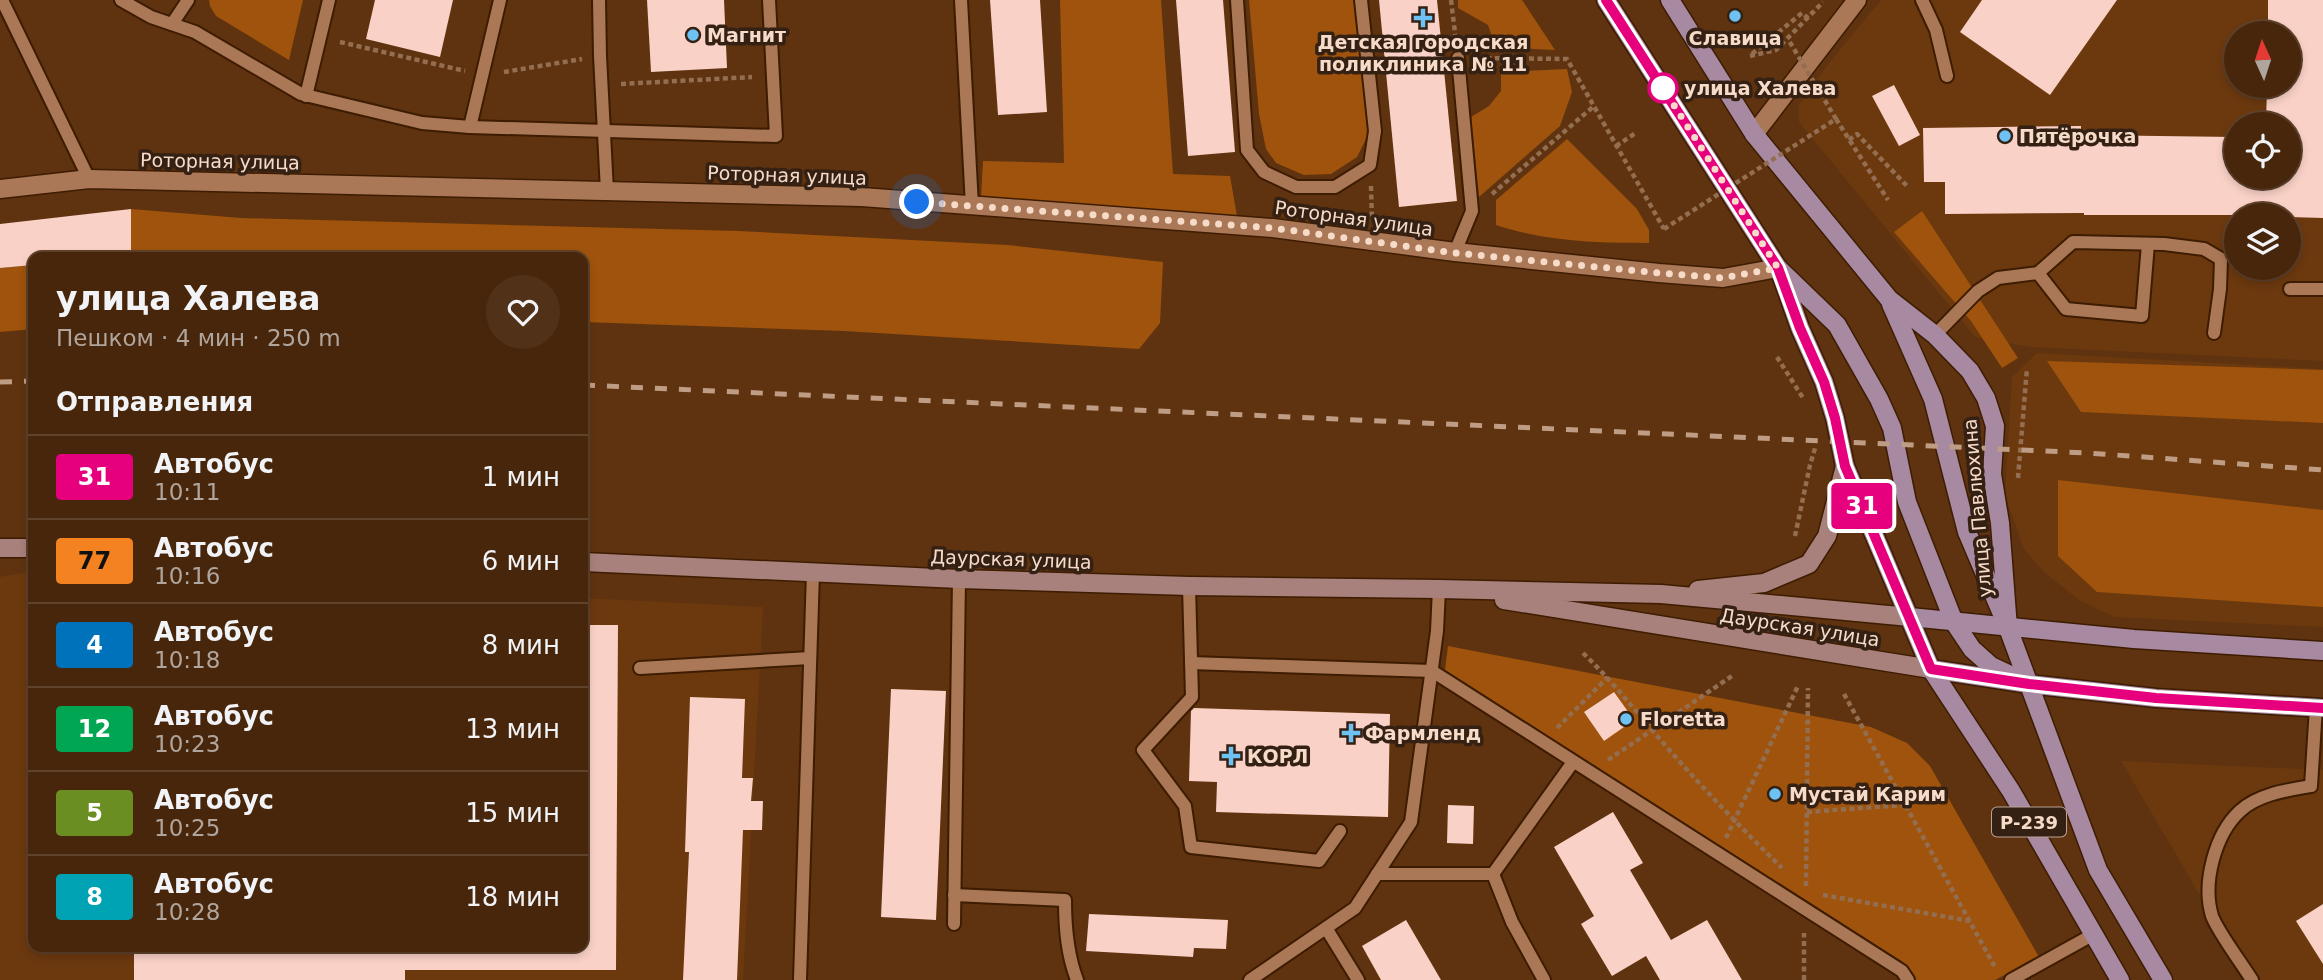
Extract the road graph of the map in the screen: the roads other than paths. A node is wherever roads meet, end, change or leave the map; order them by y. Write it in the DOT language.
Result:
graph roads {
  1 [pos="2,0"];
  2 [pos="121,0"];
  3 [pos="188,0"];
  4 [pos="328,0"];
  5 [pos="500,0"];
  6 [pos="599,0"];
  7 [pos="769,0"];
  8 [pos="961,0"];
  9 [pos="1237,0"];
  10 [pos="1361,0"];
  11 [pos="1606,0"];
  12 [pos="1670,0"];
  13 [pos="1857,0"];
  14 [pos="1922,0"];
  15 [pos="172,24"];
  16 [pos="1458,58"];
  17 [pos="1947,76"];
  18 [pos="306,96"];
  19 [pos="470,127"];
  20 [pos="605,132"];
  21 [pos="1754,134"];
  22 [pos="89,179"];
  23 [pos="0,189"];
  24 [pos="607,191"];
  25 [pos="972,206"];
  26 [pos="2148,244"];
  27 [pos="1455,253"];
  28 [pos="1778,268"];
  29 [pos="2038,272"];
  30 [pos="2290,289"];
  31 [pos="2323,289"];
  32 [pos="1889,299"];
  33 [pos="2214,333"];
  34 [pos="1935,335"];
  35 [pos="1845,466"];
  36 [pos="0,548"];
  37 [pos="28,548"];
  38 [pos="588,562"];
  39 [pos="813,572"];
  40 [pos="959,579"];
  41 [pos="1189,586"];
  42 [pos="1438,589"];
  43 [pos="1661,594"];
  44 [pos="1910,617"];
  45 [pos="1954,622"];
  46 [pos="2008,628"];
  47 [pos="2323,651"];
  48 [pos="810,658"];
  49 [pos="1191,663"];
  50 [pos="640,667"];
  51 [pos="1931,669"];
  52 [pos="1432,671"];
  53 [pos="2029,684"];
  54 [pos="2319,708"];
  55 [pos="1573,762"];
  56 [pos="1340,831"];
  57 [pos="1377,874"];
  58 [pos="1493,874"];
  59 [pos="954,895"];
  60 [pos="954,923"];
  61 [pos="1326,928"];
  62 [pos="2094,934"];
  63 [pos="800,980"];
  64 [pos="1077,980"];
  65 [pos="1250,980"];
  66 [pos="1358,980"];
  67 [pos="1544,980"];
  68 [pos="1908,980"];
  69 [pos="2011,980"];
  70 [pos="2119,980"];
  71 [pos="2163,980"];
  72 [pos="2252,980"];
  1 -- 22 [label="lane"];
  2 -- 15 [label="lane"];
  3 -- 15 [label="lane"];
  4 -- 18 [label="lane"];
  5 -- 19 [label="lane"];
  6 -- 20 [label="lane"];
  7 -- 20 [label="lane"];
  8 -- 25 [label="lane"];
  9 -- 10 [label="lane"];
  11 -- 28 [label="main road, улица Павлюхина"];
  12 -- 21 [label="main road, улица Павлюхина"];
  13 -- 21 [label="street"];
  14 -- 17 [label="lane"];
  15 -- 18 [label="lane"];
  16 -- 27 [label="lane"];
  18 -- 19 [label="lane"];
  19 -- 20 [label="lane"];
  20 -- 24 [label="lane"];
  21 -- 32 [label="main road, улица Павлюхина"];
  22 -- 23 [label="street, Роторная улица"];
  22 -- 24 [label="street, Роторная улица"];
  24 -- 25 [label="street, Роторная улица"];
  25 -- 27 [label="street, Роторная улица"];
  26 -- 29 [label="lane"];
  26 -- 29 [label="lane"];
  26 -- 33 [label="lane"];
  27 -- 28 [label="street, Роторная улица"];
  28 -- 35 [label="main road, улица Павлюхина"];
  28 -- 45 [label="main road, улица Павлюхина"];
  29 -- 34 [label="lane"];
  30 -- 31 [label="lane"];
  32 -- 34 [label="main road, улица Павлюхина"];
  32 -- 46 [label="main road, улица Павлюхина"];
  34 -- 46 [label="main road, улица Павлюхина"];
  35 -- 43 [label="street"];
  35 -- 44 [label="main road, улица Павлюхина"];
  36 -- 37 [label="street"];
  38 -- 39 [label="street, Даурская улица"];
  39 -- 40 [label="street, Даурская улица"];
  39 -- 48 [label="lane"];
  40 -- 41 [label="street, Даурская улица"];
  40 -- 59 [label="lane"];
  41 -- 42 [label="street, Даурская улица"];
  41 -- 49 [label="lane"];
  42 -- 43 [label="street, Даурская улица"];
  42 -- 51 [label="street, Даурская улица"];
  42 -- 52 [label="lane"];
  43 -- 44 [label="street, Даурская улица"];
  44 -- 45 [label="main road, Даурская улица"];
  44 -- 51 [label="main road, улица Павлюхина"];
  45 -- 46 [label="main road, Даурская улица"];
  45 -- 53 [label="main road, улица Павлюхина"];
  46 -- 47 [label="main road, Даурская улица"];
  46 -- 53 [label="main road, улица Павлюхина"];
  48 -- 50 [label="lane"];
  48 -- 63 [label="lane"];
  49 -- 52 [label="lane"];
  49 -- 56 [label="lane"];
  51 -- 53 [label="main road, Даурская улица"];
  51 -- 62 [label="main road, Р-239"];
  52 -- 55 [label="lane"];
  52 -- 57 [label="lane"];
  53 -- 54 [label="main road, Даурская улица"];
  53 -- 71 [label="main road, улица Павлюхина"];
  54 -- 72 [label="lane"];
  55 -- 58 [label="lane"];
  55 -- 68 [label="lane"];
  57 -- 58 [label="lane"];
  57 -- 61 [label="lane"];
  58 -- 67 [label="lane"];
  59 -- 60 [label="lane"];
  59 -- 64 [label="lane"];
  61 -- 65 [label="lane"];
  61 -- 66 [label="lane"];
  62 -- 69 [label="lane"];
  62 -- 70 [label="main road, Р-239"];
}
